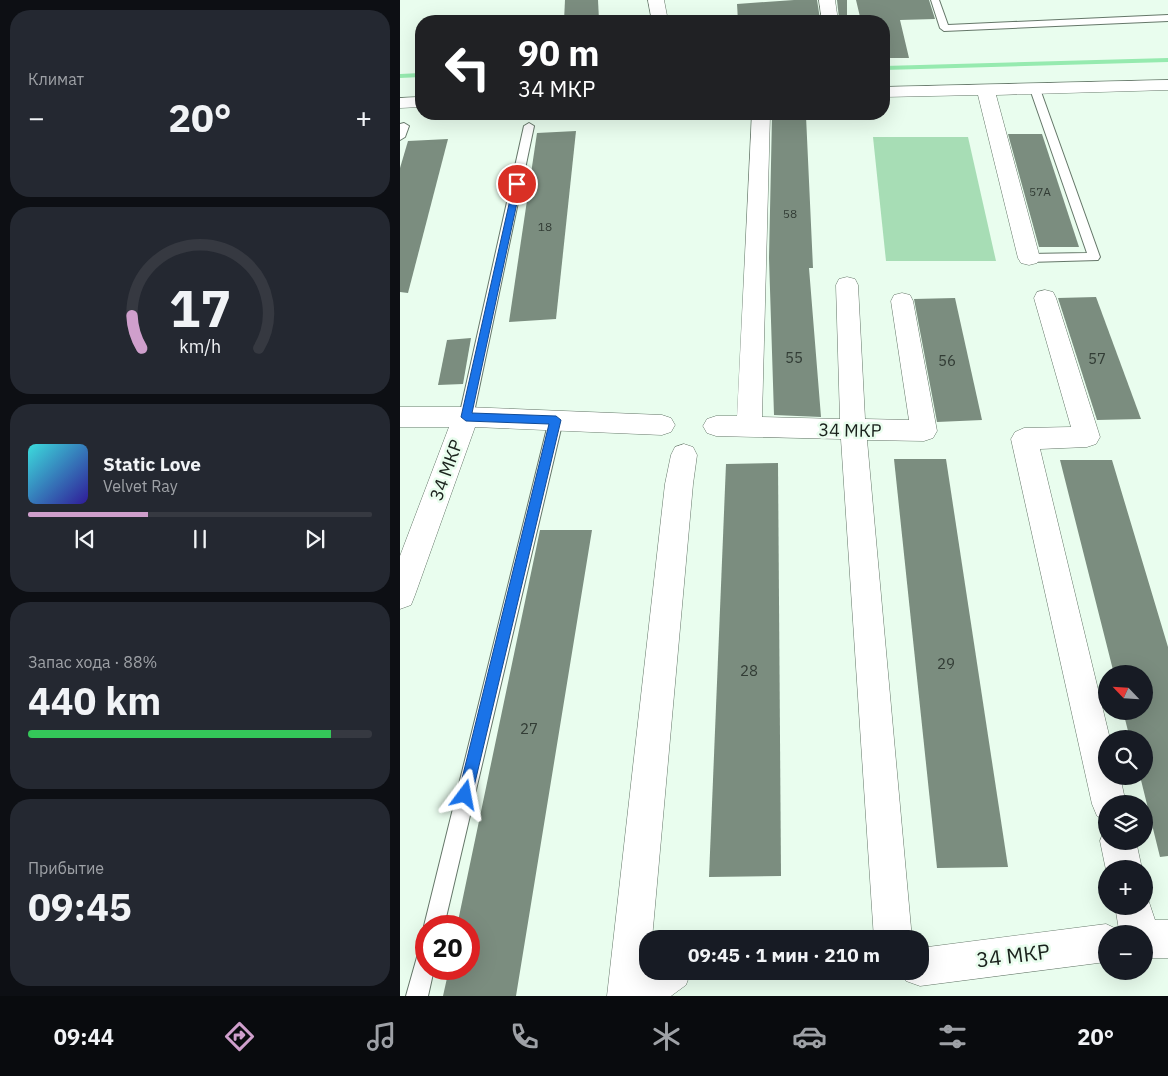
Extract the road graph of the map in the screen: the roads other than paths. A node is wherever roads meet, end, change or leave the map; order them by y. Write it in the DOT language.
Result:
graph roads {
  1 [pos="656,0"];
  2 [pos="827,0"];
  3 [pos="934,0"];
  4 [pos="659,15"];
  5 [pos="829,15"];
  6 [pos="1168,18"];
  7 [pos="1168,86"];
  8 [pos="1035,88"];
  9 [pos="986,90"];
  10 [pos="890,92"];
  11 [pos="415,102"];
  12 [pos="400,103"];
  13 [pos="761,120"];
  14 [pos="404,126"];
  15 [pos="529,126"];
  16 [pos="400,137"];
  17 [pos="1029,258"];
  18 [pos="847,285"];
  19 [pos="1045,298"];
  20 [pos="902,302"];
  21 [pos="400,417"];
  22 [pos="466,417"];
  23 [pos="556,420"];
  24 [pos="662,425"];
  25 [pos="716,426"];
  26 [pos="748,427"];
  27 [pos="853,430"];
  28 [pos="684,455"];
  29 [pos="400,595"];
  30 [pos="1107,795"];
  31 [pos="437,915"];
  32 [pos="892,930"];
  33 [pos="1153,939"];
  34 [pos="1168,939"];
  35 [pos="1098,944"];
  36 [pos="929,966"];
  37 [pos="421,980"];
  38 [pos="660,980"];
  39 [pos="417,996"];
  40 [pos="627,996"];
  41 [pos="640,996"];
  1 -- 4 [label="street"];
  2 -- 5 [label="street"];
  3 -- 6 [label="lane"];
  7 -- 8 [label="street"];
  8 -- 9 [label="street"];
  8 -- 17 [label="lane"];
  9 -- 10 [label="street"];
  9 -- 17 [label="street"];
  11 -- 12 [label="street"];
  13 -- 26 [label="street"];
  14 -- 16 [label="lane"];
  15 -- 22 [label="lane"];
  18 -- 27 [label="street"];
  19 -- 30 [label="street"];
  20 -- 27 [label="street, 34 МКР"];
  21 -- 22 [label="street"];
  22 -- 23 [label="street, 34 МКР"];
  22 -- 29 [label="street, 34 МКР"];
  23 -- 24 [label="street, 34 МКР"];
  23 -- 31 [label="lane"];
  25 -- 26 [label="street, 34 МКР"];
  26 -- 27 [label="street, 34 МКР"];
  27 -- 32 [label="street"];
  28 -- 40 [label="street"];
  33 -- 34 [label="street"];
  35 -- 36 [label="street, 34 МКР"];
  37 -- 39 [label="lane"];
  38 -- 41 [label="street"];
}
